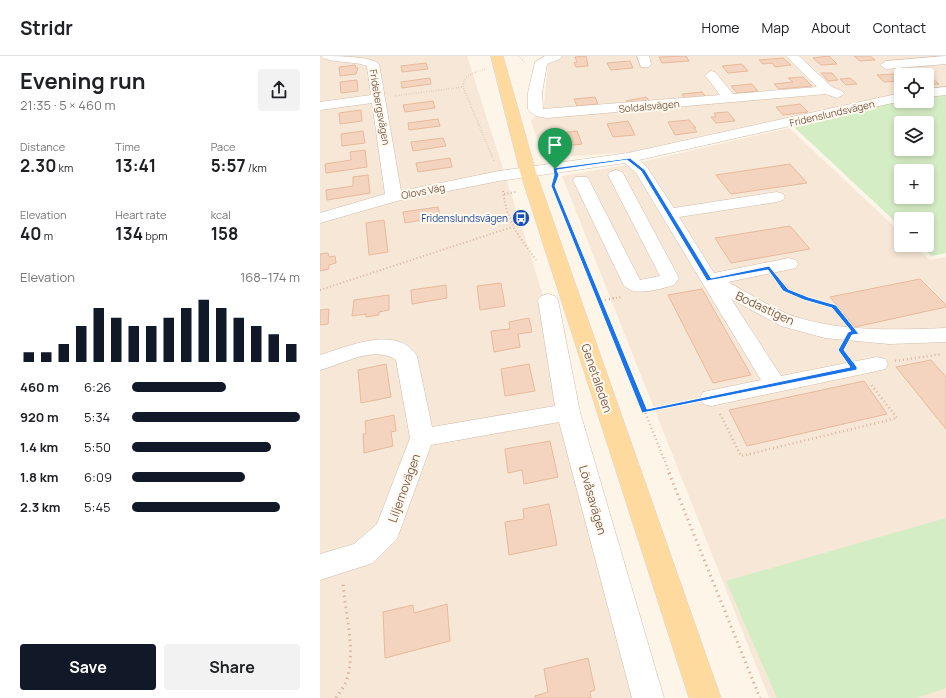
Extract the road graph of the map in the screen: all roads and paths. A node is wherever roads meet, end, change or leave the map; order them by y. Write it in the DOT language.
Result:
graph roads {
  1 [pos="327,56"];
  2 [pos="519,56"];
  3 [pos="556,56"];
  4 [pos="792,56"];
  5 [pos="946,60"];
  6 [pos="493,62"];
  7 [pos="525,62"];
  8 [pos="518,64"];
  9 [pos="886,65"];
  10 [pos="527,68"];
  11 [pos="711,75"];
  12 [pos="463,87"];
  13 [pos="827,90"];
  14 [pos="946,91"];
  15 [pos="934,92"];
  16 [pos="379,98"];
  17 [pos="730,99"];
  18 [pos="894,99"];
  19 [pos="873,103"];
  20 [pos="320,106"];
  21 [pos="491,152"];
  22 [pos="628,158"];
  23 [pos="555,169"];
  24 [pos="528,172"];
  25 [pos="581,180"];
  26 [pos="651,185"];
  27 [pos="504,194"];
  28 [pos="394,197"];
  29 [pos="777,197"];
  30 [pos="669,214"];
  31 [pos="320,218"];
  32 [pos="512,227"];
  33 [pos="789,264"];
  34 [pos="538,266"];
  35 [pos="769,268"];
  36 [pos="709,280"];
  37 [pos="320,290"];
  38 [pos="548,300"];
  39 [pos="856,334"];
  40 [pos="939,336"];
  41 [pos="946,353"];
  42 [pos="320,363"];
  43 [pos="877,364"];
  44 [pos="855,369"];
  45 [pos="775,384"];
  46 [pos="711,398"];
  47 [pos="568,412"];
  48 [pos="645,412"];
  49 [pos="422,438"];
  50 [pos="331,564"];
  51 [pos="336,698"];
  52 [pos="648,698"];
  53 [pos="705,698"];
  54 [pos="760,698"];
  1 -- 16 [label="street, Fridebergsvägen"];
  2 -- 7 [label="path"];
  3 -- 17 [label="street, Soldalsvägen"];
  4 -- 13 [label="street"];
  5 -- 9 [label="street"];
  6 -- 12 [label="path"];
  6 -- 24 [label="main road, Genetaleden"];
  7 -- 8 [label="path"];
  7 -- 10 [label="path"];
  11 -- 17 [label="street"];
  12 -- 16 [label="path"];
  12 -- 21 [label="path"];
  13 -- 17 [label="street, Soldalsvägen"];
  13 -- 19 [label="street"];
  14 -- 15 [label="street"];
  16 -- 20 [label="street"];
  16 -- 28 [label="street, Fridebergsvägen"];
  18 -- 19 [label="street, Fridenslundsvägen"];
  19 -- 22 [label="street, Fridenslundsvägen"];
  22 -- 23 [label="street, Fridenslundsvägen"];
  22 -- 26 [label="street"];
  23 -- 24 [label="street, Fridenslundsvägen"];
  23 -- 48 [label="path"];
  24 -- 28 [label="street, Olovs Väg"];
  24 -- 53 [label="main road, Genetaleden"];
  25 -- 26 [label="street"];
  26 -- 30 [label="street"];
  27 -- 32 [label="path"];
  28 -- 31 [label="street, Olovs Väg"];
  29 -- 30 [label="street"];
  30 -- 36 [label="street"];
  32 -- 34 [label="path"];
  32 -- 37 [label="path"];
  33 -- 35 [label="street"];
  35 -- 36 [label="street"];
  35 -- 39 [label="path"];
  36 -- 39 [label="street, Bodastigen"];
  36 -- 45 [label="street"];
  38 -- 47 [label="street, Lövåsavägen"];
  39 -- 40 [label="street, Bodastigen"];
  40 -- 41 [label="street"];
  41 -- 43 [label="path"];
  42 -- 49 [label="street, Liljemovägen"];
  43 -- 44 [label="street"];
  44 -- 45 [label="street"];
  44 -- 46 [label="path"];
  45 -- 46 [label="street"];
  46 -- 48 [label="path"];
  47 -- 49 [label="street, Liljemovägen"];
  47 -- 52 [label="street, Lövåsavägen"];
  48 -- 54 [label="path"];
  49 -- 50 [label="street, Liljemovägen"];
  50 -- 51 [label="path"];
}
